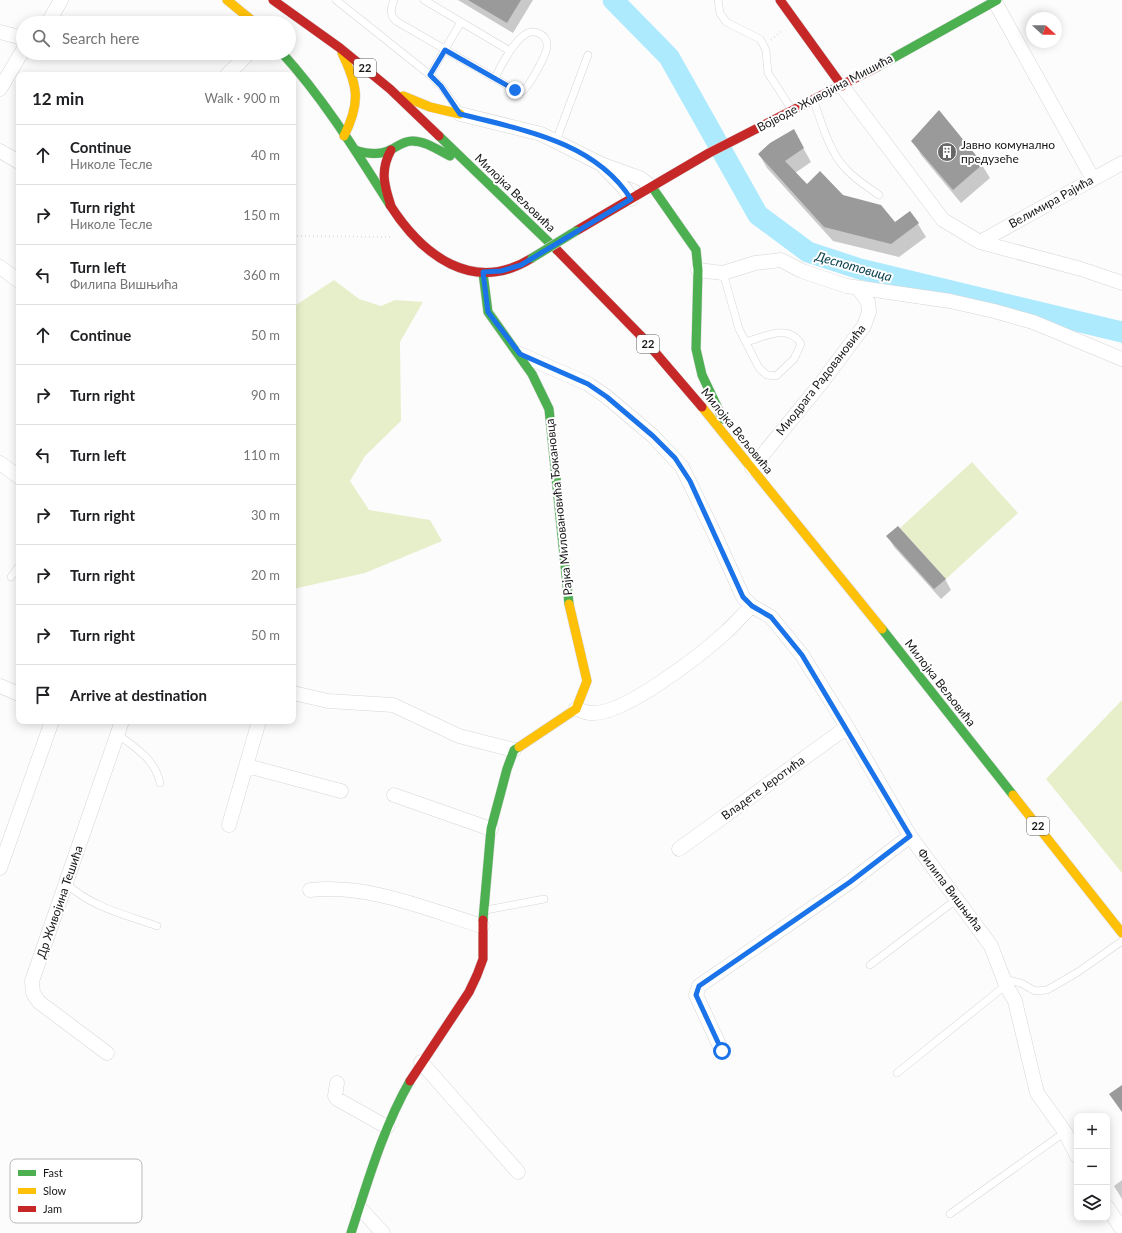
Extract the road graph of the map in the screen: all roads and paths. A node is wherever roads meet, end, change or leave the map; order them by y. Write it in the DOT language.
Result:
graph roads {
  1 [pos="61,0"];
  2 [pos="227,0"];
  3 [pos="273,0"];
  4 [pos="336,0"];
  5 [pos="394,0"];
  6 [pos="424,0"];
  7 [pos="718,0"];
  8 [pos="780,0"];
  9 [pos="995,1"];
  10 [pos="52,16"];
  11 [pos="246,16"];
  12 [pos="295,16"];
  13 [pos="296,16"];
  14 [pos="795,20"];
  15 [pos="461,22"];
  16 [pos="0,32"];
  17 [pos="16,36"];
  18 [pos="764,46"];
  19 [pos="340,48"];
  20 [pos="445,50"];
  21 [pos="510,51"];
  22 [pos="588,55"];
  23 [pos="17,60"];
  24 [pos="242,60"];
  25 [pos="287,60"];
  26 [pos="230,72"];
  27 [pos="430,75"];
  28 [pos="495,78"];
  29 [pos="842,86"];
  30 [pos="390,88"];
  31 [pos="0,89"];
  32 [pos="814,100"];
  33 [pos="792,110"];
  34 [pos="460,114"];
  35 [pos="344,136"];
  36 [pos="556,141"];
  37 [pos="355,150"];
  38 [pos="391,150"];
  39 [pos="0,151"];
  40 [pos="16,160"];
  41 [pos="1122,163"];
  42 [pos="601,164"];
  43 [pos="474,170"];
  44 [pos="1093,179"];
  45 [pos="642,195"];
  46 [pos="879,195"];
  47 [pos="391,206"];
  48 [pos="296,236"];
  49 [pos="414,237"];
  50 [pos="980,242"];
  51 [pos="693,267"];
  52 [pos="0,268"];
  53 [pos="483,272"];
  54 [pos="723,273"];
  55 [pos="16,279"];
  56 [pos="1122,283"];
  57 [pos="858,288"];
  58 [pos="746,342"];
  59 [pos="520,354"];
  60 [pos="1122,359"];
  61 [pos="727,436"];
  62 [pos="0,463"];
  63 [pos="752,468"];
  64 [pos="16,474"];
  65 [pos="16,570"];
  66 [pos="11,577"];
  67 [pos="752,606"];
  68 [pos="0,686"];
  69 [pos="16,693"];
  70 [pos="296,694"];
  71 [pos="576,709"];
  72 [pos="41,724"];
  73 [pos="51,724"];
  74 [pos="258,724"];
  75 [pos="847,727"];
  76 [pos="119,728"];
  77 [pos="514,750"];
  78 [pos="247,766"];
  79 [pos="160,783"];
  80 [pos="341,791"];
  81 [pos="394,795"];
  82 [pos="229,824"];
  83 [pos="491,829"];
  84 [pos="910,836"];
  85 [pos="0,838"];
  86 [pos="679,849"];
  87 [pos="0,868"];
  88 [pos="67,884"];
  89 [pos="310,890"];
  90 [pos="544,899"];
  91 [pos="957,899"];
  92 [pos="484,911"];
  93 [pos="158,926"];
  94 [pos="482,926"];
  95 [pos="1122,933"];
  96 [pos="1122,941"];
  97 [pos="870,965"];
  98 [pos="1005,982"];
  99 [pos="722,1051"];
  100 [pos="107,1053"];
  101 [pos="421,1062"];
  102 [pos="897,1073"];
  103 [pos="337,1083"];
  104 [pos="387,1126"];
  105 [pos="1065,1132"];
  106 [pos="1074,1150"];
  107 [pos="518,1172"];
  108 [pos="359,1207"];
  109 [pos="1110,1211"];
  110 [pos="950,1214"];
  111 [pos="1122,1229"];
  112 [pos="351,1233"];
  113 [pos="383,1233"];
  1 -- 10 [label="street"];
  2 -- 11 [label="street"];
  3 -- 12 [label="street, Милојка Вељовића / 22"];
  4 -- 27 [label="lane"];
  5 -- 20 [label="lane"];
  6 -- 15 [label="lane"];
  7 -- 18 [label="lane"];
  8 -- 14 [label="street"];
  9 -- 29 [label="street, Војводе Живојина Мишића"];
  9 -- 44 [label="street"];
  13 -- 19 [label="street, Милојка Вељовића / 22"];
  14 -- 18 [label="path"];
  14 -- 29 [label="street"];
  15 -- 20 [label="lane"];
  15 -- 21 [label="lane"];
  16 -- 17 [label="street"];
  18 -- 33 [label="lane"];
  19 -- 30 [label="street, Милојка Вељовића / 22"];
  19 -- 35 [label="street"];
  20 -- 27 [label="lane"];
  20 -- 28 [label="lane"];
  21 -- 28 [label="lane"];
  21 -- 28 [label="lane"];
  22 -- 36 [label="lane"];
  23 -- 31 [label="street"];
  24 -- 26 [label="street"];
  25 -- 35 [label="street, Војводе Живојина Мишића"];
  27 -- 34 [label="lane"];
  29 -- 32 [label="street, Војводе Живојина Мишића"];
  29 -- 50 [label="street"];
  30 -- 34 [label="street"];
  30 -- 43 [label="street, Милојка Вељовића / 22"];
  32 -- 33 [label="street, Војводе Живојина Мишића"];
  32 -- 46 [label="lane"];
  33 -- 45 [label="street, Војводе Живојина Мишића"];
  34 -- 36 [label="street"];
  35 -- 37 [label="street, Војводе Живојина Мишића"];
  36 -- 42 [label="street"];
  37 -- 38 [label="street"];
  37 -- 47 [label="street, Војводе Живојина Мишића"];
  38 -- 43 [label="street"];
  38 -- 47 [label="street"];
  39 -- 40 [label="street"];
  41 -- 44 [label="street, Велимира Рајића"];
  42 -- 45 [label="street"];
  42 -- 45 [label="street"];
  43 -- 61 [label="street, Милојка Вељовића / 22"];
  44 -- 50 [label="street, Велимира Рајића"];
  45 -- 51 [label="street"];
  45 -- 53 [label="street, Војводе Живојина Мишића, bridge"];
  47 -- 49 [label="street, Војводе Живојина Мишића"];
  48 -- 49 [label="path"];
  49 -- 53 [label="street, Војводе Живојина Мишића"];
  50 -- 56 [label="street"];
  51 -- 54 [label="street"];
  51 -- 61 [label="street"];
  52 -- 55 [label="street"];
  53 -- 59 [label="street, Рајка Миловановића Ђокановца"];
  54 -- 57 [label="street"];
  54 -- 58 [label="lane"];
  57 -- 60 [label="street"];
  57 -- 63 [label="street, Миодрага Радовановића"];
  58 -- 58 [label="lane"];
  59 -- 67 [label="street, Филипа Вишњића"];
  59 -- 71 [label="street, Рајка Миловановића Ђокановца"];
  61 -- 63 [label="street, Милојка Вељовића / 22"];
  62 -- 64 [label="street"];
  63 -- 95 [label="street, Милојка Вељовића / 22"];
  65 -- 66 [label="lane"];
  67 -- 71 [label="street"];
  67 -- 75 [label="street, Филипа Вишњића"];
  68 -- 69 [label="street"];
  70 -- 77 [label="street"];
  71 -- 77 [label="street"];
  72 -- 85 [label="street"];
  73 -- 87 [label="street"];
  74 -- 78 [label="street"];
  75 -- 84 [label="street, Филипа Вишњића"];
  75 -- 86 [label="street, Владете Јеротића"];
  76 -- 79 [label="lane"];
  76 -- 88 [label="street, Др Живојина Тешића"];
  77 -- 83 [label="street"];
  78 -- 80 [label="street"];
  78 -- 82 [label="street"];
  81 -- 83 [label="street"];
  83 -- 92 [label="street"];
  84 -- 91 [label="street, Филипа Вишњића"];
  84 -- 99 [label="street"];
  88 -- 93 [label="lane"];
  88 -- 100 [label="street, Др Живојина Тешића"];
  89 -- 94 [label="street"];
  90 -- 92 [label="lane"];
  91 -- 97 [label="lane"];
  91 -- 98 [label="street, Филипа Вишњића"];
  92 -- 94 [label="street"];
  94 -- 101 [label="street"];
  96 -- 98 [label="lane"];
  98 -- 102 [label="lane"];
  98 -- 105 [label="street, Филипа Вишњића"];
  101 -- 104 [label="street"];
  101 -- 107 [label="street"];
  103 -- 104 [label="street"];
  104 -- 108 [label="street"];
  105 -- 106 [label="street, Филипа Вишњића"];
  105 -- 110 [label="lane"];
  108 -- 112 [label="street"];
  108 -- 113 [label="street"];
  109 -- 111 [label="street"];
}
